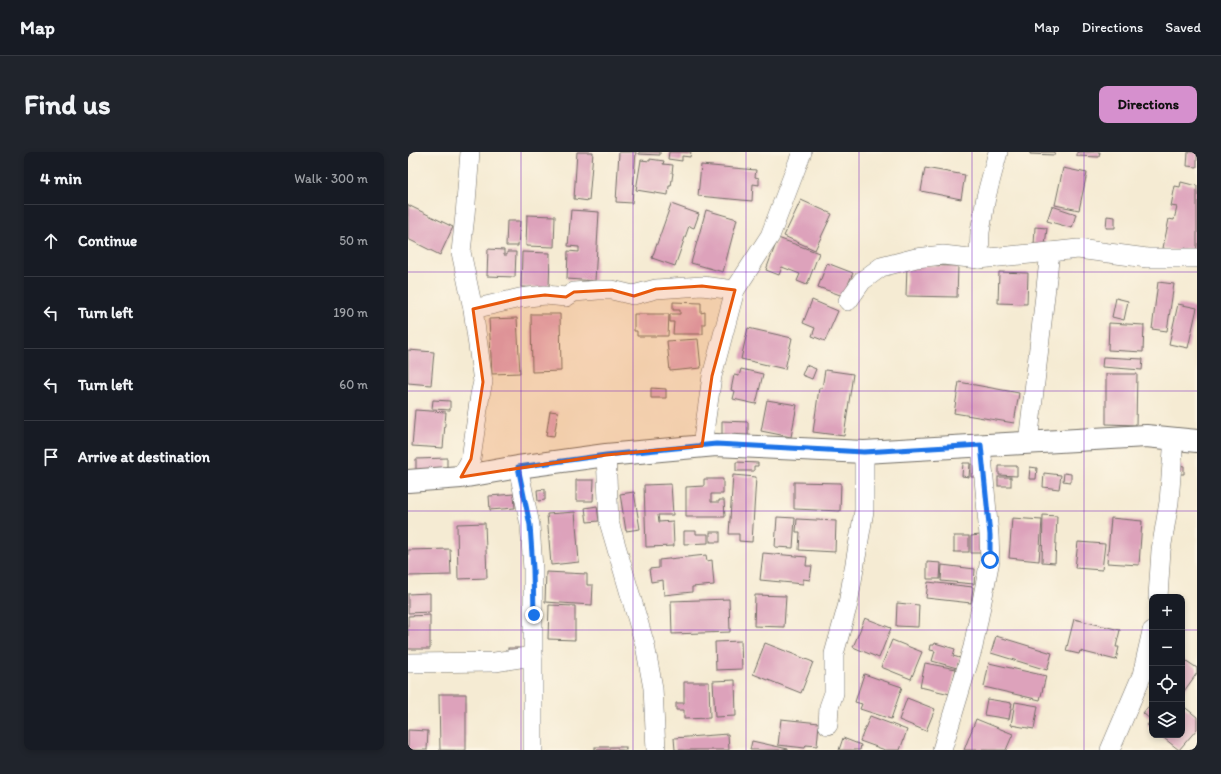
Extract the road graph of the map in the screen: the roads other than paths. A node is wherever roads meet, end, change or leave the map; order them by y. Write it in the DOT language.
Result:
graph roads {
  1 [pos="802,152"];
  2 [pos="998,152"];
  3 [pos="470,153"];
  4 [pos="1050,252"];
  5 [pos="1197,258"];
  6 [pos="979,259"];
  7 [pos="735,290"];
  8 [pos="848,301"];
  9 [pos="473,309"];
  10 [pos="1174,438"];
  11 [pos="1197,441"];
  12 [pos="1028,443"];
  13 [pos="981,445"];
  14 [pos="702,446"];
  15 [pos="864,452"];
  16 [pos="606,455"];
  17 [pos="518,467"];
  18 [pos="461,477"];
  19 [pos="408,481"];
  20 [pos="1158,594"];
  21 [pos="1149,644"];
  22 [pos="533,656"];
  23 [pos="408,663"];
  24 [pos="828,726"];
  25 [pos="533,750"];
  26 [pos="656,750"];
  27 [pos="942,750"];
  28 [pos="1110,750"];
  1 -- 7 [label="street"];
  2 -- 6 [label="street"];
  3 -- 9 [label="street"];
  4 -- 5 [label="street"];
  4 -- 6 [label="street"];
  4 -- 12 [label="street"];
  6 -- 8 [label="street"];
  7 -- 9 [label="street"];
  7 -- 14 [label="street"];
  9 -- 18 [label="street"];
  10 -- 11 [label="street"];
  10 -- 12 [label="street"];
  10 -- 20 [label="street"];
  12 -- 13 [label="street"];
  13 -- 15 [label="street"];
  13 -- 27 [label="street"];
  14 -- 15 [label="street"];
  14 -- 16 [label="street"];
  15 -- 24 [label="street"];
  16 -- 17 [label="street"];
  16 -- 26 [label="street"];
  17 -- 18 [label="street"];
  17 -- 22 [label="street"];
  18 -- 19 [label="street"];
  21 -- 28 [label="street"];
  22 -- 23 [label="street"];
  22 -- 25 [label="street"];
}
